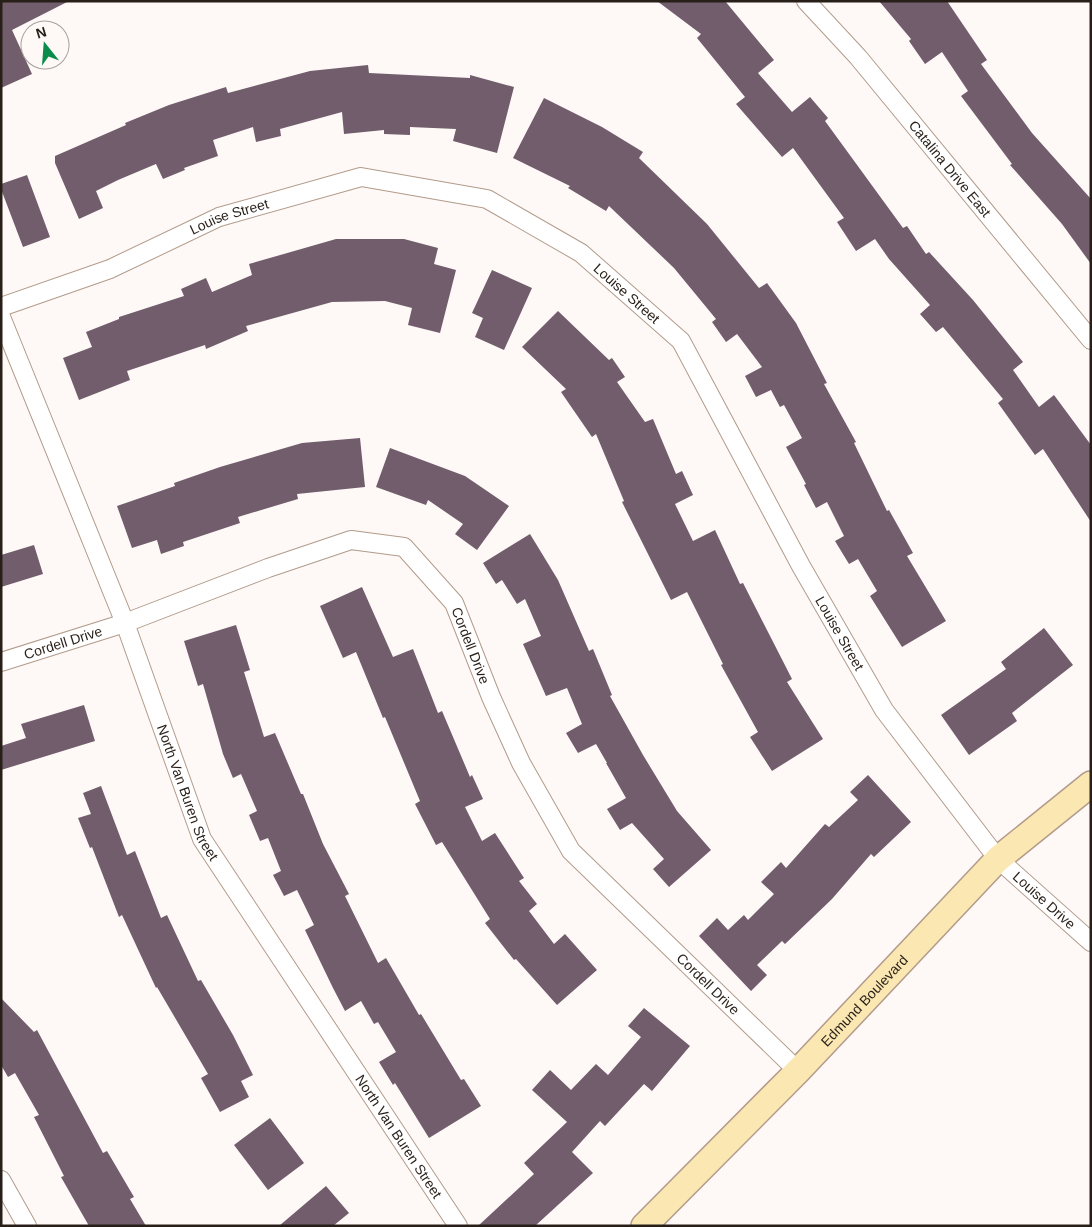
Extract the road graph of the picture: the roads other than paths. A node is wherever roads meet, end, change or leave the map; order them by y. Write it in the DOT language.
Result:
graph roads {
  1 [pos="806,1"];
  2 [pos="1,307"];
  3 [pos="1,317"];
  4 [pos="1091,340"];
  5 [pos="125,622"];
  6 [pos="1,662"];
  7 [pos="1091,784"];
  8 [pos="998,859"];
  9 [pos="1091,942"];
  10 [pos="798,1071"];
  11 [pos="1,1180"];
  12 [pos="27,1226"];
  13 [pos="458,1226"];
  14 [pos="644,1226"];
  1 -- 4 [label="street, Catalina Drive East"];
  2 -- 8 [label="street, Louise Street"];
  3 -- 5 [label="street, North Van Buren Street"];
  5 -- 6 [label="street, Cordell Drive"];
  5 -- 10 [label="street, Cordell Drive"];
  5 -- 13 [label="street, North Van Buren Street"];
  7 -- 8 [label="main road, Edmund Boulevard"];
  8 -- 9 [label="street, Louise Drive"];
  8 -- 10 [label="main road, Edmund Boulevard"];
  10 -- 14 [label="main road, Edmund Boulevard"];
  11 -- 12 [label="street"];
}
